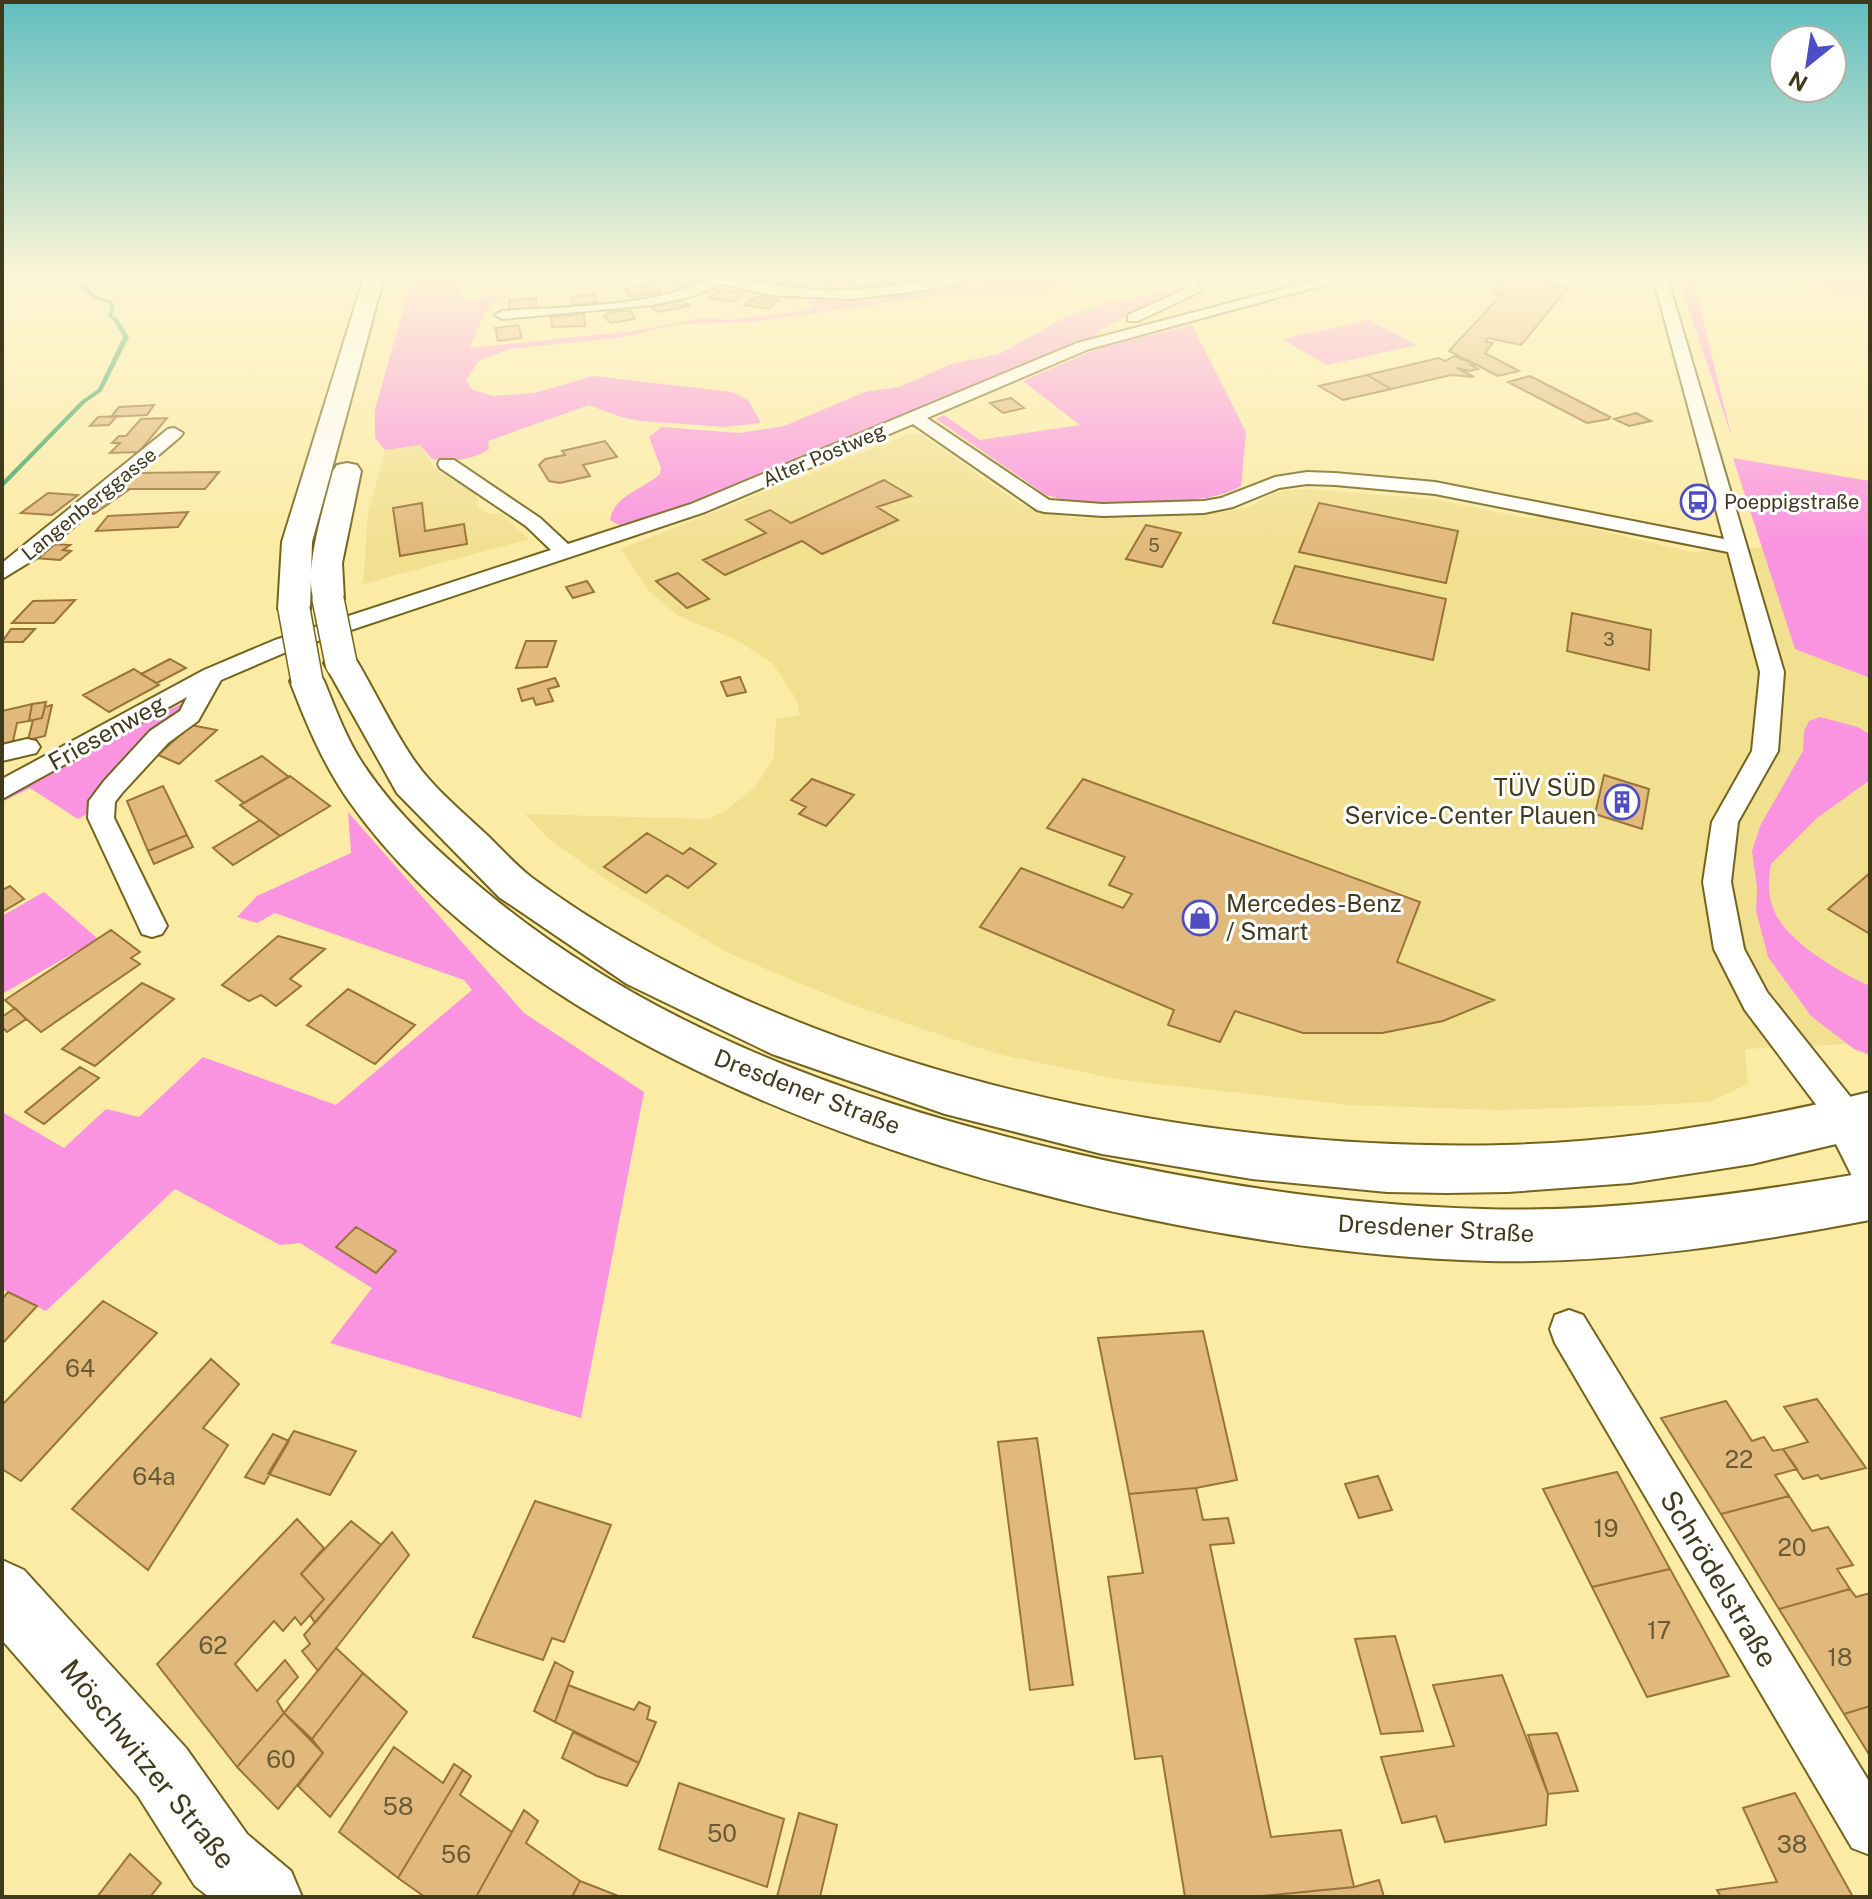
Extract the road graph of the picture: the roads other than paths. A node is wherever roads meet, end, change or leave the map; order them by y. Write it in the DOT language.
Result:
graph roads {
  1 [pos="348,366"];
  2 [pos="373,366"];
  3 [pos="1040,366"];
  4 [pos="1685,366"];
  5 [pos="362,409"];
  6 [pos="914,417"];
  7 [pos="174,433"];
  8 [pos="352,451"];
  9 [pos="447,464"];
  10 [pos="1737,548"];
  11 [pos="563,550"];
  12 [pos="2,573"];
  13 [pos="331,641"];
  14 [pos="212,675"];
  15 [pos="27,747"];
  16 [pos="2,753"];
  17 [pos="2,790"];
  18 [pos="152,926"];
  19 [pos="1863,1125"];
  20 [pos="1870,1162"];
  21 [pos="1870,1196"];
  22 [pos="1569,1329"];
  23 [pos="2,1592"];
  24 [pos="1870,1830"];
  25 [pos="265,1897"];
  1 -- 13 [label="main road, Dresdener Straße, bridge"];
  2 -- 5 [label="main road"];
  3 -- 6 [label="street, Alter Postweg"];
  4 -- 10 [label="street"];
  6 -- 10 [label="street"];
  6 -- 11 [label="street, Alter Postweg"];
  7 -- 12 [label="street, Langenberggasse"];
  8 -- 13 [label="main road"];
  9 -- 11 [label="street"];
  10 -- 19 [label="street"];
  11 -- 13 [label="street, Alter Postweg"];
  13 -- 14 [label="street, Friesenweg"];
  13 -- 19 [label="main road"];
  13 -- 21 [label="main road, Dresdener Straße"];
  14 -- 17 [label="street, Friesenweg"];
  14 -- 18 [label="street, Friesenweg"];
  15 -- 16 [label="street"];
  19 -- 20 [label="main road"];
  22 -- 24 [label="street, Schrödelstraße"];
  23 -- 25 [label="main road, Möschwitzer Straße"];
}
